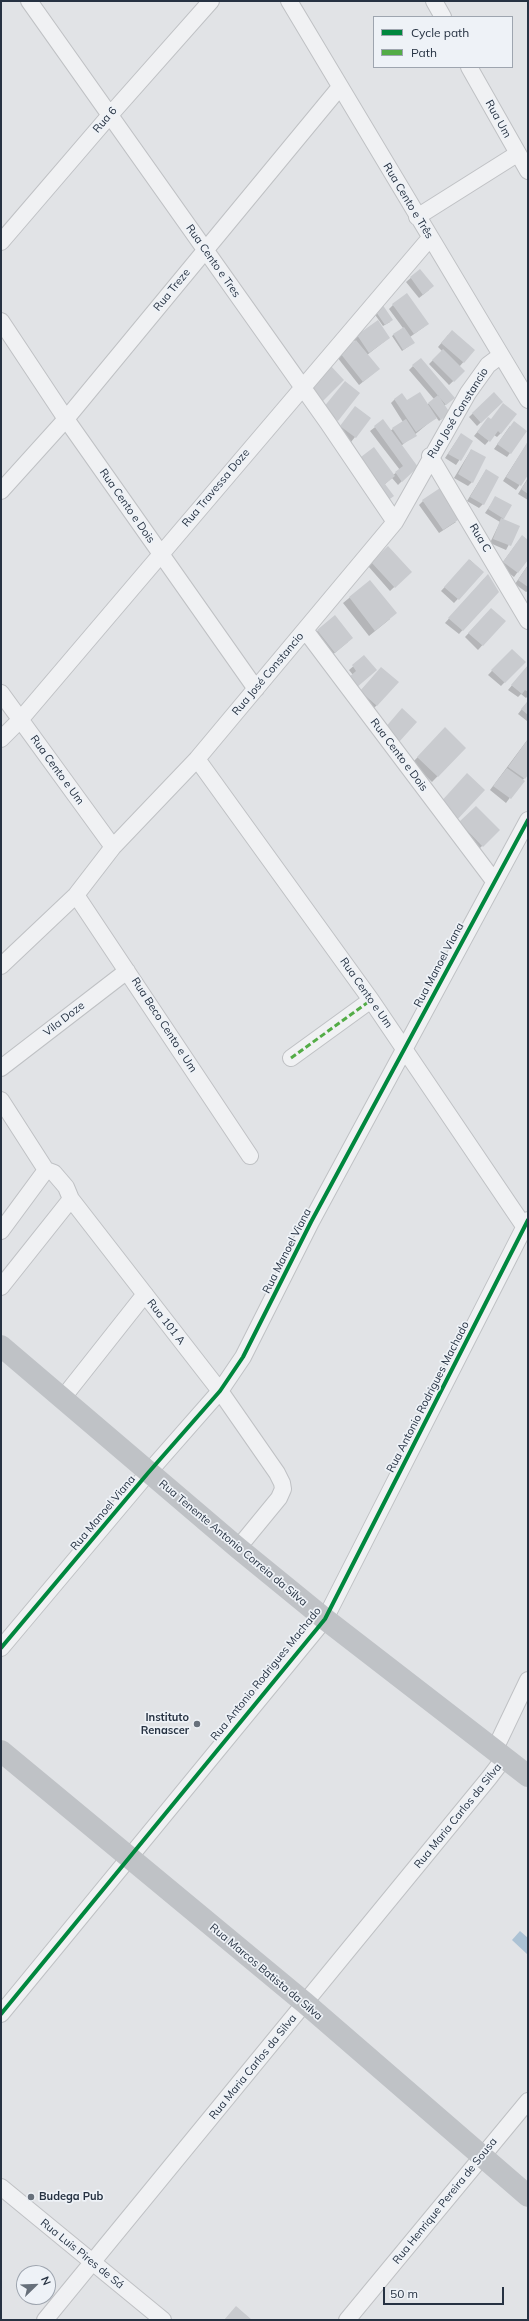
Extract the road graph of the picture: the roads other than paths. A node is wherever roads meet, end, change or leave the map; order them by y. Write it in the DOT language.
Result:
graph roads {
  1 [pos="28,1"];
  2 [pos="211,1"];
  3 [pos="289,1"];
  4 [pos="434,1"];
  5 [pos="442,16"];
  6 [pos="470,68"];
  7 [pos="340,87"];
  8 [pos="110,114"];
  9 [pos="524,161"];
  10 [pos="417,217"];
  11 [pos="430,238"];
  12 [pos="1,242"];
  13 [pos="205,250"];
  14 [pos="1,321"];
  15 [pos="500,356"];
  16 [pos="302,387"];
  17 [pos="528,400"];
  18 [pos="66,419"];
  19 [pos="430,456"];
  20 [pos="1,491"];
  21 [pos="395,522"];
  22 [pos="161,553"];
  23 [pos="528,621"];
  24 [pos="305,630"];
  25 [pos="256,689"];
  26 [pos="1,693"];
  27 [pos="20,720"];
  28 [pos="1,739"];
  29 [pos="197,759"];
  30 [pos="528,821"];
  31 [pos="113,847"];
  32 [pos="494,881"];
  33 [pos="76,895"];
  34 [pos="1,966"];
  35 [pos="127,970"];
  36 [pos="371,1000"];
  37 [pos="405,1048"];
  38 [pos="291,1058"];
  39 [pos="1,1068"];
  40 [pos="1,1100"];
  41 [pos="250,1156"];
  42 [pos="46,1170"];
  43 [pos="71,1199"];
  44 [pos="527,1226"];
  45 [pos="1,1231"];
  46 [pos="1,1287"];
  47 [pos="145,1294"];
  48 [pos="1,1346"];
  49 [pos="220,1391"];
  50 [pos="62,1399"];
  51 [pos="148,1473"];
  52 [pos="238,1548"];
  53 [pos="325,1619"];
  54 [pos="1,1648"];
  55 [pos="528,1680"];
  56 [pos="1,1750"];
  57 [pos="500,1753"];
  58 [pos="528,1776"];
  59 [pos="127,1857"];
  60 [pos="305,2003"];
  61 [pos="1,2014"];
  62 [pos="528,2101"];
  63 [pos="481,2157"];
  64 [pos="1,2187"];
  65 [pos="528,2196"];
  66 [pos="92,2263"];
  67 [pos="45,2320"];
  68 [pos="163,2320"];
  69 [pos="347,2320"];
  1 -- 8 [label="street, Rua Cento e Tres"];
  2 -- 8 [label="street, Rua 6"];
  3 -- 7 [label="street, Rua Cento e Três"];
  4 -- 5 [label="street"];
  6 -- 9 [label="street, Rua Um"];
  7 -- 10 [label="street, Rua Cento e Três"];
  7 -- 13 [label="street, Rua Treze"];
  8 -- 12 [label="street, Rua 6"];
  8 -- 13 [label="street, Rua Cento e Tres"];
  9 -- 10 [label="street"];
  10 -- 11 [label="street, Rua Cento e Três"];
  11 -- 15 [label="street, Rua Cento e Três"];
  11 -- 16 [label="street, Rua Travessa Doze"];
  13 -- 16 [label="street, Rua Cento e Tres"];
  13 -- 18 [label="street, Rua Treze"];
  14 -- 18 [label="street, Rua Cento e Dois"];
  15 -- 17 [label="street, Rua Cento e Três"];
  15 -- 19 [label="street, Rua José Constancio"];
  16 -- 21 [label="street, Rua Cento e Tres"];
  16 -- 22 [label="street, Rua Travessa Doze"];
  18 -- 20 [label="street, Rua Treze"];
  18 -- 22 [label="street, Rua Cento e Dois"];
  19 -- 21 [label="street, Rua José Constancio"];
  19 -- 23 [label="street, Rua C"];
  21 -- 24 [label="street, Rua José Constancio"];
  22 -- 25 [label="street, Rua Cento e Dois"];
  22 -- 27 [label="street, Rua Travessa Doze"];
  24 -- 25 [label="street, Rua José Constancio"];
  24 -- 32 [label="street, Rua Cento e Dois"];
  25 -- 29 [label="street, Rua José Constancio"];
  26 -- 27 [label="street, Rua Cento e Um"];
  27 -- 28 [label="street, Rua Travessa Doze"];
  27 -- 31 [label="street, Rua Cento e Um"];
  29 -- 31 [label="street, Rua José Constancio"];
  29 -- 36 [label="street, Rua Cento e Um"];
  30 -- 32 [label="street, Rua Manoel Viana"];
  31 -- 33 [label="street, Rua José Constancio"];
  32 -- 37 [label="street, Rua Manoel Viana"];
  33 -- 34 [label="street, Rua José Constancio"];
  33 -- 35 [label="street, Rua Beco Cento e Um"];
  35 -- 39 [label="street, Vila Doze"];
  35 -- 41 [label="street, Rua Beco Cento e Um"];
  36 -- 37 [label="street, Rua Cento e Um"];
  36 -- 38 [label="street"];
  37 -- 44 [label="street, Rua Cento e Um"];
  37 -- 49 [label="street, Rua Manoel Viana"];
  40 -- 42 [label="street, Rua 101 A"];
  42 -- 43 [label="street, Rua 101 A"];
  42 -- 45 [label="street"];
  43 -- 46 [label="street"];
  43 -- 47 [label="street, Rua 101 A"];
  44 -- 53 [label="street, Rua Antonio Rodrigues Machado"];
  47 -- 49 [label="street, Rua 101 A"];
  47 -- 50 [label="street"];
  48 -- 50 [label="main road, Rua Tenente Antonio Correia da Silva"];
  49 -- 51 [label="street, Rua Manoel Viana"];
  49 -- 52 [label="street, Rua 101 A"];
  50 -- 51 [label="main road, Rua Tenente Antonio Correia da Silva"];
  51 -- 52 [label="main road, Rua Tenente Antonio Correia da Silva"];
  51 -- 54 [label="street, Rua Manoel Viana"];
  52 -- 53 [label="main road, Rua Tenente Antonio Correia da Silva"];
  53 -- 57 [label="main road, Rua Tenente Antonio Correia da Silva"];
  53 -- 59 [label="street, Rua Antonio Rodrigues Machado"];
  55 -- 57 [label="street, Rua Maria Carlos da Silva"];
  56 -- 59 [label="main road, Rua Marcos Batista da Silva"];
  57 -- 58 [label="main road, Rua Tenente Antonio Correia da Silva"];
  57 -- 60 [label="street, Rua Maria Carlos da Silva"];
  59 -- 60 [label="main road, Rua Marcos Batista da Silva"];
  59 -- 61 [label="street, Rua Antonio Rodrigues Machado"];
  60 -- 63 [label="main road, Rua Marcos Batista da Silva"];
  60 -- 66 [label="street, Rua Maria Carlos da Silva"];
  62 -- 63 [label="street, Rua Henrique Pereira de Sousa"];
  63 -- 65 [label="main road, Rua Marcos Batista da Silva"];
  63 -- 69 [label="street, Rua Henrique Pereira de Sousa"];
  64 -- 66 [label="street, Rua Luis Pires de Sá"];
  66 -- 67 [label="street, Rua Maria Carlos da Silva"];
  66 -- 68 [label="street, Rua Luis Pires de Sá"];
}
